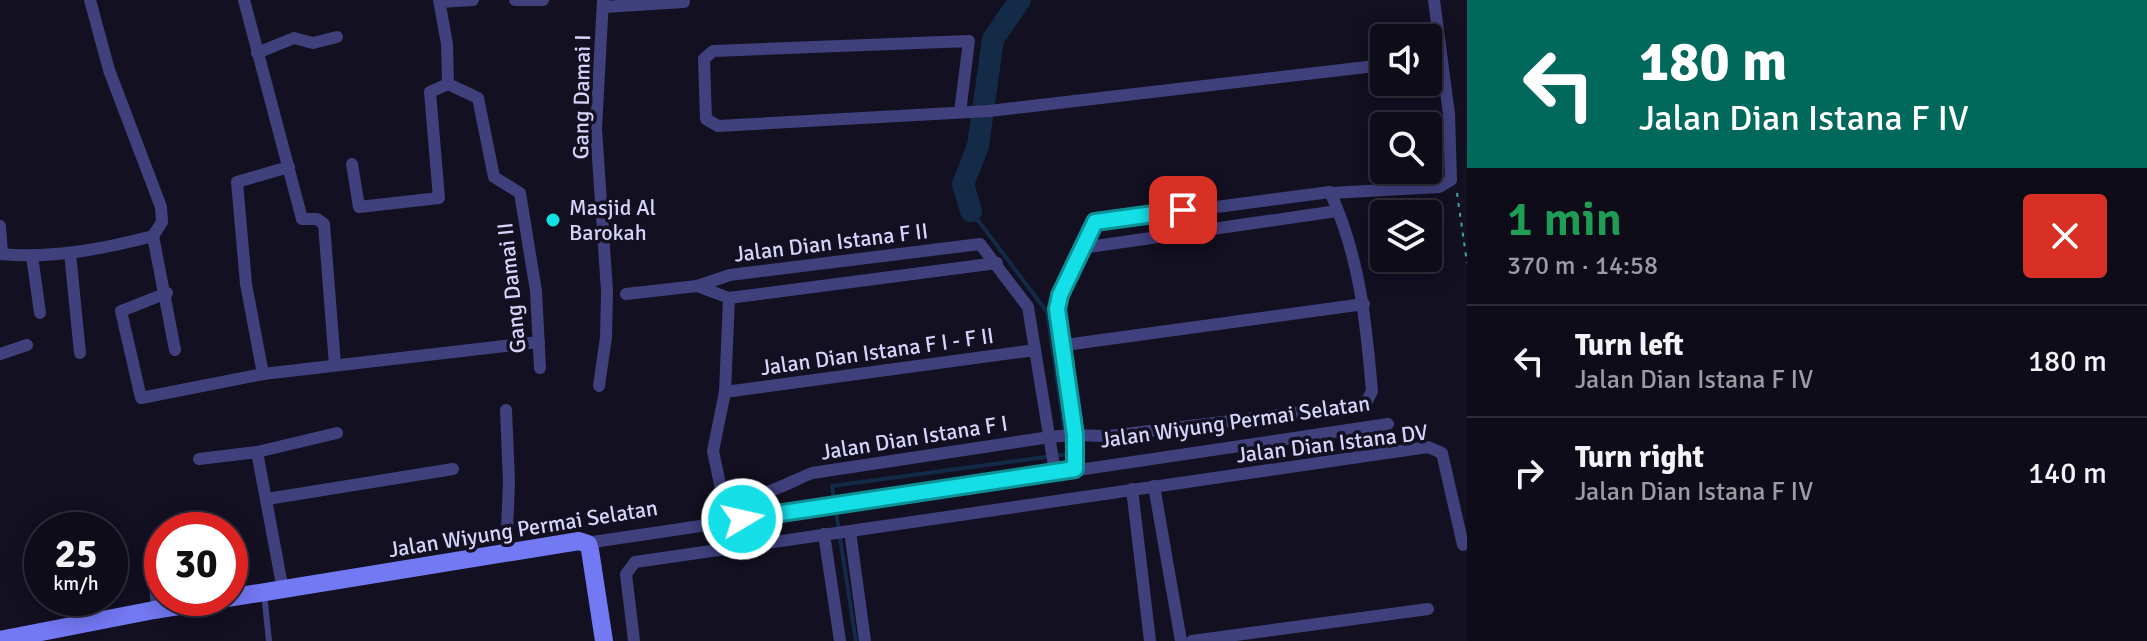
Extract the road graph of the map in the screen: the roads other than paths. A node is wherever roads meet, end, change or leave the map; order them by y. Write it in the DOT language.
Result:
graph roads {
  1 [pos="90,0"];
  2 [pos="244,0"];
  3 [pos="473,0"];
  4 [pos="515,0"];
  5 [pos="543,0"];
  6 [pos="1434,0"];
  7 [pos="440,1"];
  8 [pos="684,2"];
  9 [pos="603,4"];
  10 [pos="1434,24"];
  11 [pos="337,37"];
  12 [pos="257,53"];
  13 [pos="1370,67"];
  14 [pos="448,84"];
  15 [pos="1441,96"];
  16 [pos="966,112"];
  17 [pos="352,164"];
  18 [pos="289,167"];
  19 [pos="1328,192"];
  20 [pos="1337,211"];
  21 [pos="0,226"];
  22 [pos="153,236"];
  23 [pos="1082,248"];
  24 [pos="70,253"];
  25 [pos="1,254"];
  26 [pos="32,256"];
  27 [pos="997,263"];
  28 [pos="697,286"];
  29 [pos="167,293"];
  30 [pos="626,294"];
  31 [pos="729,298"];
  32 [pos="1364,304"];
  33 [pos="40,313"];
  34 [pos="539,342"];
  35 [pos="27,345"];
  36 [pos="1065,345"];
  37 [pos="175,350"];
  38 [pos="1035,350"];
  39 [pos="80,353"];
  40 [pos="0,354"];
  41 [pos="335,365"];
  42 [pos="540,368"];
  43 [pos="263,374"];
  44 [pos="599,386"];
  45 [pos="725,392"];
  46 [pos="506,410"];
  47 [pos="1388,424"];
  48 [pos="337,433"];
  49 [pos="1073,435"];
  50 [pos="1052,439"];
  51 [pos="257,452"];
  52 [pos="199,459"];
  53 [pos="1141,459"];
  54 [pos="1055,468"];
  55 [pos="453,469"];
  56 [pos="1075,469"];
  57 [pos="1143,487"];
  58 [pos="267,499"];
  59 [pos="837,532"];
  60 [pos="586,543"];
  61 [pos="1463,545"];
  62 [pos="506,553"];
  63 [pos="274,592"];
  64 [pos="248,596"];
  65 [pos="1428,609"];
  66 [pos="144,612"];
  67 [pos="0,640"];
  68 [pos="269,641"];
  69 [pos="604,641"];
  70 [pos="634,641"];
  71 [pos="840,641"];
  72 [pos="865,641"];
  73 [pos="1150,641"];
  74 [pos="1181,641"];
  75 [pos="1192,641"];
  1 -- 22 [label="street"];
  2 -- 12 [label="street"];
  3 -- 7 [label="street"];
  4 -- 5 [label="street"];
  6 -- 10 [label="street"];
  7 -- 14 [label="street"];
  8 -- 9 [label="street"];
  9 -- 44 [label="street, Gang Damai I"];
  11 -- 12 [label="street"];
  12 -- 18 [label="street"];
  13 -- 16 [label="street"];
  14 -- 17 [label="street"];
  14 -- 34 [label="street, Gang Damai II"];
  15 -- 19 [label="street"];
  16 -- 16 [label="street"];
  18 -- 41 [label="street"];
  18 -- 43 [label="street"];
  19 -- 20 [label="street"];
  19 -- 23 [label="street"];
  20 -- 23 [label="street"];
  20 -- 32 [label="street"];
  21 -- 25 [label="street"];
  22 -- 24 [label="street"];
  22 -- 29 [label="street"];
  23 -- 36 [label="street"];
  24 -- 26 [label="street"];
  24 -- 39 [label="street"];
  25 -- 26 [label="street"];
  26 -- 33 [label="street"];
  27 -- 28 [label="street, Jalan Dian Istana F II"];
  27 -- 31 [label="street, Jalan Dian Istana F II"];
  27 -- 38 [label="street, Jalan Dian Istana F II"];
  28 -- 30 [label="street"];
  28 -- 31 [label="street, Jalan Dian Istana F II"];
  29 -- 37 [label="street"];
  29 -- 43 [label="street"];
  31 -- 45 [label="street, Jalan Dian Istana F II"];
  32 -- 36 [label="street"];
  32 -- 49 [label="street, Jalan Dian Istana F I"];
  34 -- 41 [label="street"];
  34 -- 42 [label="street, Gang Damai II"];
  35 -- 40 [label="street"];
  36 -- 49 [label="street"];
  38 -- 45 [label="street, Jalan Dian Istana F I - F II"];
  38 -- 50 [label="street, Jalan Dian Istana F II"];
  41 -- 43 [label="street"];
  45 -- 50 [label="street, Jalan Dian Istana F I"];
  46 -- 62 [label="street"];
  47 -- 53 [label="street, Jalan Wiyung Permai Selatan"];
  48 -- 51 [label="street"];
  49 -- 50 [label="street, Jalan Dian Istana F I"];
  49 -- 56 [label="street"];
  50 -- 54 [label="street, Jalan Dian Istana F II"];
  51 -- 52 [label="street"];
  51 -- 58 [label="street"];
  53 -- 56 [label="street, Jalan Wiyung Permai Selatan"];
  53 -- 57 [label="street"];
  54 -- 56 [label="street, Jalan Wiyung Permai Selatan"];
  54 -- 60 [label="street, Jalan Wiyung Permai Selatan"];
  55 -- 58 [label="street"];
  57 -- 59 [label="street, Jalan Dian Istana DV"];
  57 -- 61 [label="street, Jalan Dian Istana DV"];
  57 -- 73 [label="street"];
  57 -- 74 [label="street"];
  58 -- 63 [label="street"];
  59 -- 70 [label="street, Jalan Dian Istana DV"];
  59 -- 71 [label="street"];
  59 -- 72 [label="street"];
  60 -- 62 [label="street, Jalan Wiyung Permai Selatan"];
  60 -- 69 [label="street"];
  62 -- 63 [label="street, Jalan Wiyung Permai Selatan"];
  63 -- 64 [label="street, Jalan Wiyung Permai Selatan"];
  63 -- 68 [label="lane"];
  65 -- 75 [label="street"];
  66 -- 67 [label="street, Jalan Wiyung Permai Selatan"];
}
